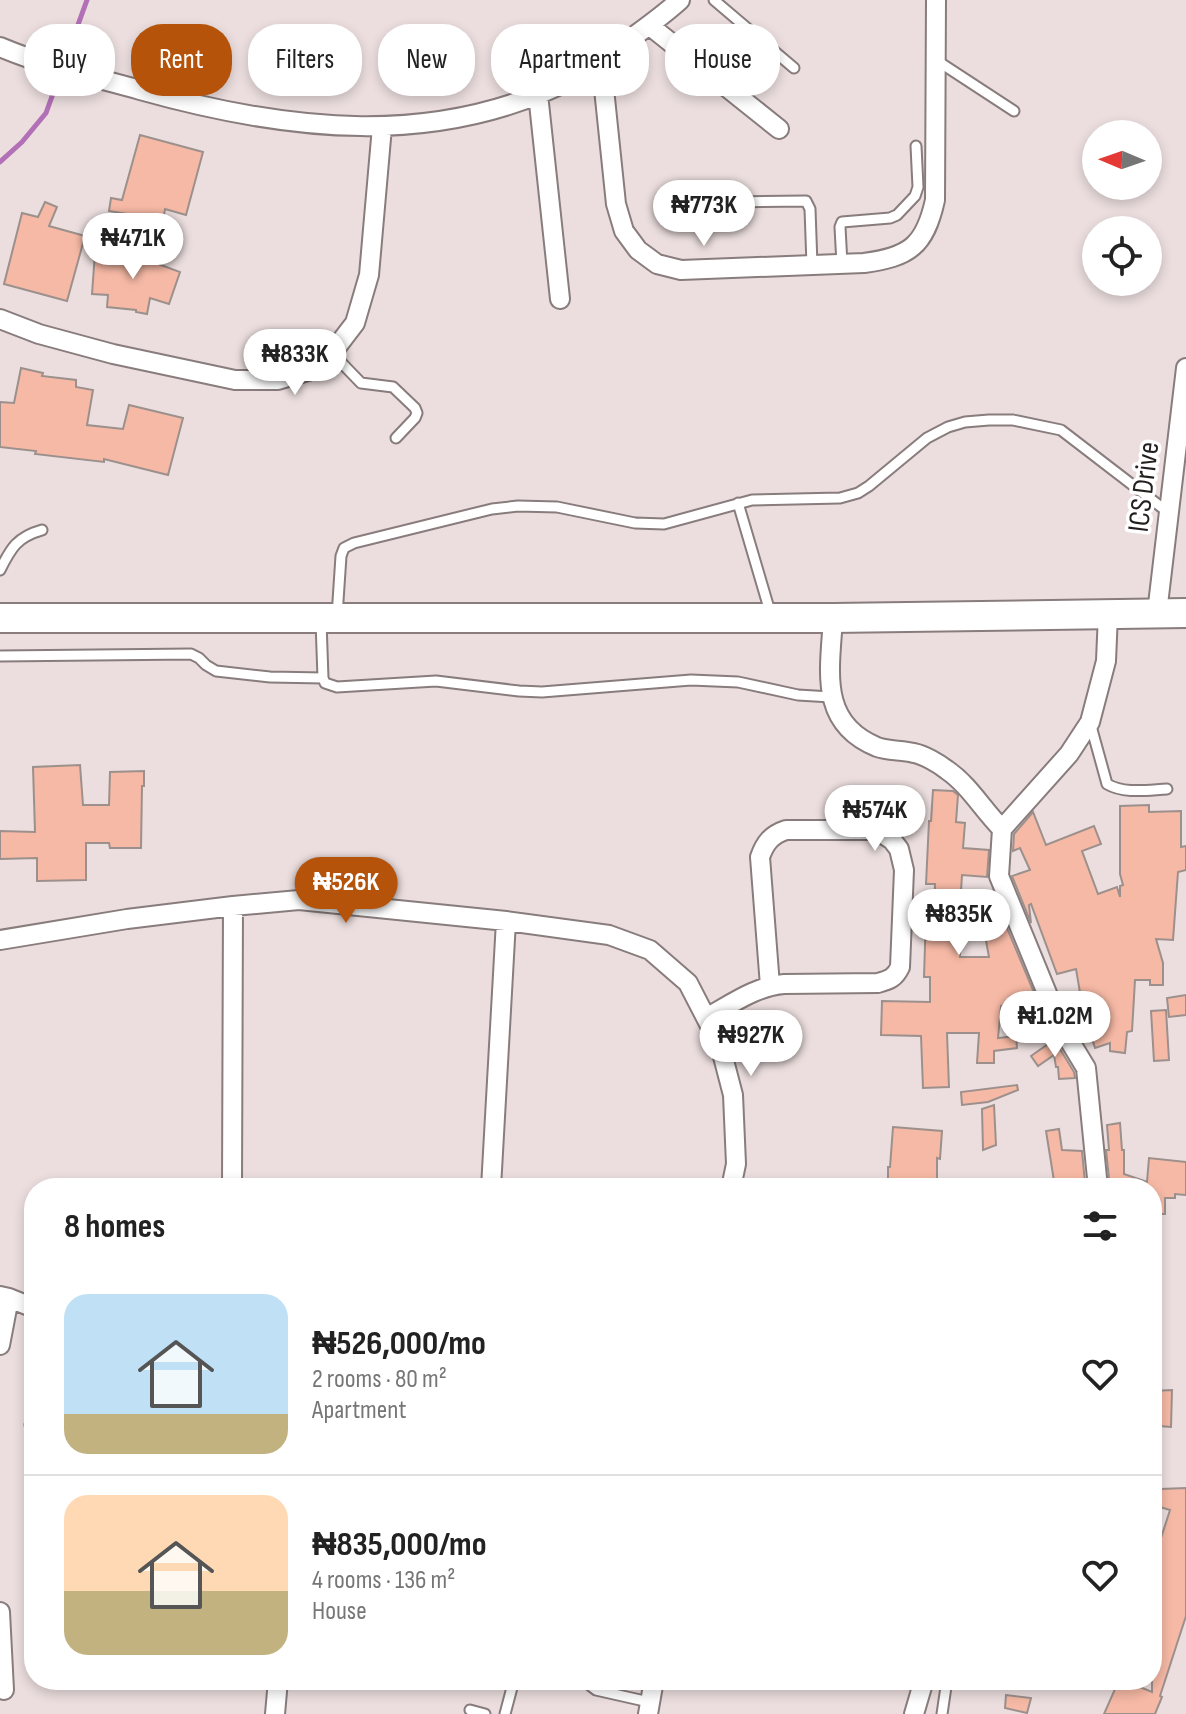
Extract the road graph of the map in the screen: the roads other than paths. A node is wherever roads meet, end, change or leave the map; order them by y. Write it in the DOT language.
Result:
graph roads {
  1 [pos="680,0"];
  2 [pos="714,0"];
  3 [pos="936,0"];
  4 [pos="650,26"];
  5 [pos="0,47"];
  6 [pos="936,60"];
  7 [pos="794,68"];
  8 [pos="532,96"];
  9 [pos="538,96"];
  10 [pos="605,96"];
  11 [pos="1014,111"];
  12 [pos="382,127"];
  13 [pos="779,129"];
  14 [pos="916,146"];
  15 [pos="661,203"];
  16 [pos="842,264"];
  17 [pos="812,265"];
  18 [pos="560,299"];
  19 [pos="0,319"];
  20 [pos="332,353"];
  21 [pos="1186,368"];
  22 [pos="396,438"];
  23 [pos="738,503"];
  24 [pos="1169,513"];
  25 [pos="42,530"];
  26 [pos="0,570"];
  27 [pos="1157,613"];
  28 [pos="1186,613"];
  29 [pos="1108,614"];
  30 [pos="0,618"];
  31 [pos="329,618"];
  32 [pos="772,618"];
  33 [pos="833,618"];
  34 [pos="0,656"];
  35 [pos="323,678"];
  36 [pos="831,697"];
  37 [pos="1090,722"];
  38 [pos="1167,789"];
  39 [pos="1002,829"];
  40 [pos="233,906"];
  41 [pos="506,921"];
  42 [pos="0,940"];
  43 [pos="770,986"];
  44 [pos="706,1018"];
  45 [pos="232,1178"];
  46 [pos="492,1178"];
  47 [pos="733,1178"];
  48 [pos="1097,1178"];
  49 [pos="5,1297"];
  50 [pos="24,1304"];
  51 [pos="0,1345"];
  52 [pos="0,1612"];
  53 [pos="1,1645"];
  54 [pos="4,1690"];
  55 [pos="277,1690"];
  56 [pos="511,1690"];
  57 [pos="596,1690"];
  58 [pos="921,1690"];
  59 [pos="946,1690"];
  60 [pos="648,1708"];
  61 [pos="470,1710"];
  62 [pos="275,1714"];
  63 [pos="485,1714"];
  64 [pos="505,1714"];
  65 [pos="914,1714"];
  66 [pos="942,1714"];
  1 -- 4 [label="street"];
  2 -- 7 [label="lane"];
  3 -- 6 [label="street"];
  4 -- 13 [label="street"];
  5 -- 12 [label="street"];
  6 -- 11 [label="lane"];
  6 -- 16 [label="street"];
  8 -- 12 [label="street"];
  9 -- 18 [label="street"];
  10 -- 17 [label="street"];
  12 -- 20 [label="street"];
  14 -- 16 [label="lane"];
  15 -- 17 [label="lane"];
  16 -- 17 [label="street"];
  19 -- 20 [label="street"];
  20 -- 22 [label="lane"];
  21 -- 24 [label="street, ICS Drive"];
  23 -- 24 [label="lane"];
  23 -- 31 [label="lane"];
  23 -- 32 [label="lane"];
  24 -- 27 [label="street, ICS Drive"];
  25 -- 26 [label="lane"];
  27 -- 28 [label="main road"];
  27 -- 29 [label="main road"];
  29 -- 33 [label="main road"];
  29 -- 37 [label="street"];
  30 -- 31 [label="main road"];
  31 -- 32 [label="main road"];
  31 -- 35 [label="lane"];
  32 -- 33 [label="main road"];
  33 -- 36 [label="street"];
  34 -- 35 [label="lane"];
  35 -- 36 [label="lane"];
  36 -- 39 [label="street"];
  37 -- 38 [label="lane"];
  37 -- 39 [label="street"];
  39 -- 48 [label="street"];
  40 -- 41 [label="street"];
  40 -- 42 [label="street"];
  40 -- 45 [label="street"];
  41 -- 44 [label="street"];
  41 -- 46 [label="street"];
  43 -- 43 [label="street"];
  43 -- 44 [label="street"];
  44 -- 47 [label="street"];
  49 -- 50 [label="street"];
  49 -- 51 [label="street"];
  52 -- 53 [label="street"];
  53 -- 54 [label="street"];
  55 -- 62 [label="street"];
  56 -- 64 [label="lane"];
  57 -- 60 [label="lane"];
  58 -- 65 [label="street"];
  59 -- 66 [label="lane"];
  61 -- 63 [label="lane"];
}
